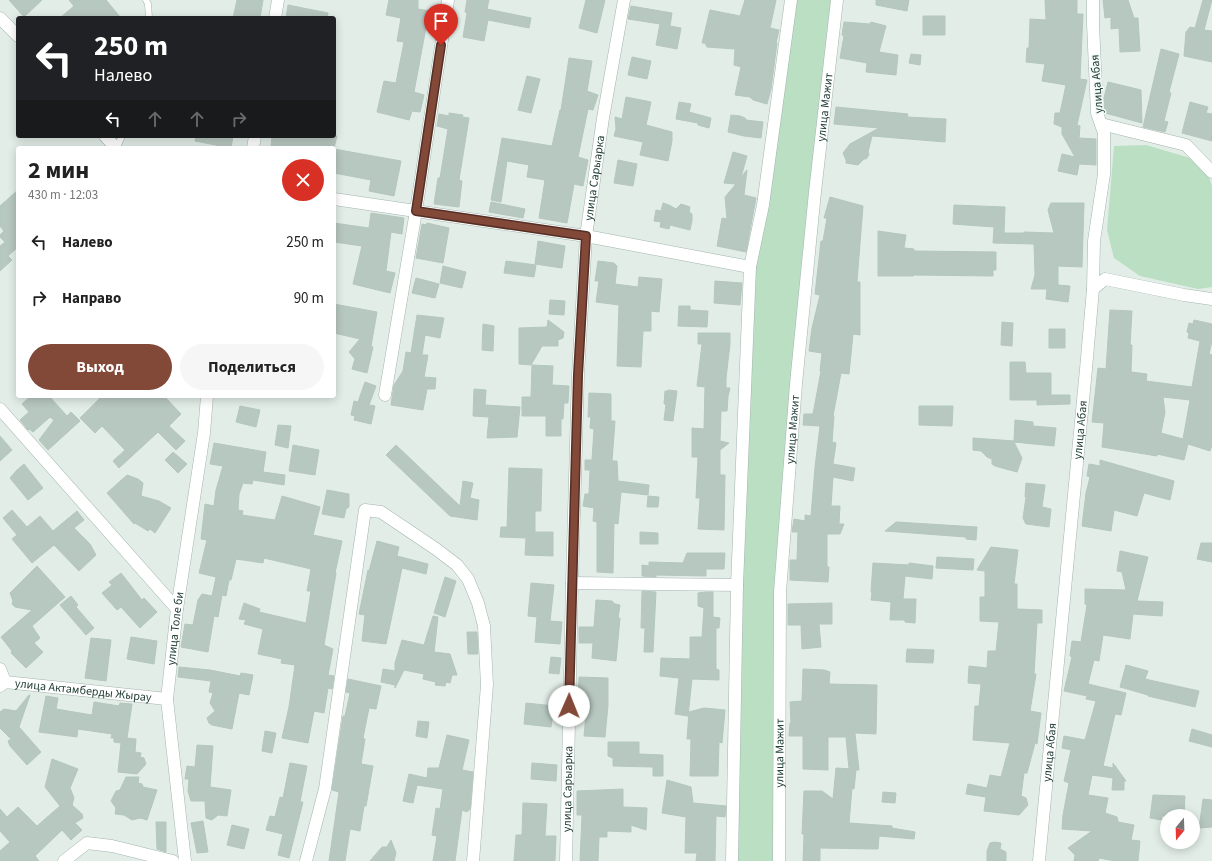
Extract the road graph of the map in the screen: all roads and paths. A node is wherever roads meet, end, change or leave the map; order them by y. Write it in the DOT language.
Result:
graph roads {
  1 [pos="146,0"];
  2 [pos="278,0"];
  3 [pos="448,0"];
  4 [pos="624,0"];
  5 [pos="792,0"];
  6 [pos="837,0"];
  7 [pos="1093,0"];
  8 [pos="149,16"];
  9 [pos="275,16"];
  10 [pos="0,18"];
  11 [pos="16,34"];
  12 [pos="1101,124"];
  13 [pos="108,138"];
  14 [pos="118,145"];
  15 [pos="1212,172"];
  16 [pos="336,199"];
  17 [pos="416,211"];
  18 [pos="586,236"];
  19 [pos="750,267"];
  20 [pos="1093,289"];
  21 [pos="1212,299"];
  22 [pos="385,395"];
  23 [pos="207,398"];
  24 [pos="0,409"];
  25 [pos="572,583"];
  26 [pos="737,585"];
  27 [pos="177,609"];
  28 [pos="0,669"];
  29 [pos="3,684"];
  30 [pos="168,699"];
  31 [pos="64,861"];
  32 [pos="173,861"];
  33 [pos="185,861"];
  34 [pos="306,861"];
  35 [pos="473,861"];
  36 [pos="566,861"];
  37 [pos="732,861"];
  38 [pos="779,861"];
  39 [pos="1039,861"];
  1 -- 8 [label="lane"];
  2 -- 9 [label="street"];
  3 -- 17 [label="street"];
  4 -- 18 [label="street, улица Сарыарка"];
  5 -- 19 [label="street"];
  6 -- 38 [label="street, улица Мажит"];
  7 -- 12 [label="street, улица Абая"];
  10 -- 11 [label="street"];
  12 -- 15 [label="street"];
  12 -- 20 [label="street, улица Абая"];
  13 -- 14 [label="street"];
  16 -- 17 [label="street"];
  17 -- 18 [label="street"];
  17 -- 22 [label="street"];
  18 -- 19 [label="street"];
  18 -- 25 [label="street, улица Сарыарка"];
  19 -- 26 [label="street"];
  20 -- 21 [label="street"];
  20 -- 39 [label="street, улица Абая"];
  23 -- 27 [label="street, улица Толе би"];
  24 -- 27 [label="street"];
  25 -- 26 [label="street"];
  25 -- 36 [label="street, улица Сарыарка"];
  26 -- 37 [label="street"];
  27 -- 30 [label="street, улица Толе би"];
  28 -- 29 [label="street"];
  29 -- 30 [label="street, улица Актамберды Жырау"];
  30 -- 33 [label="street, улица Толе би"];
  31 -- 32 [label="street"];
  34 -- 35 [label="street"];
}
